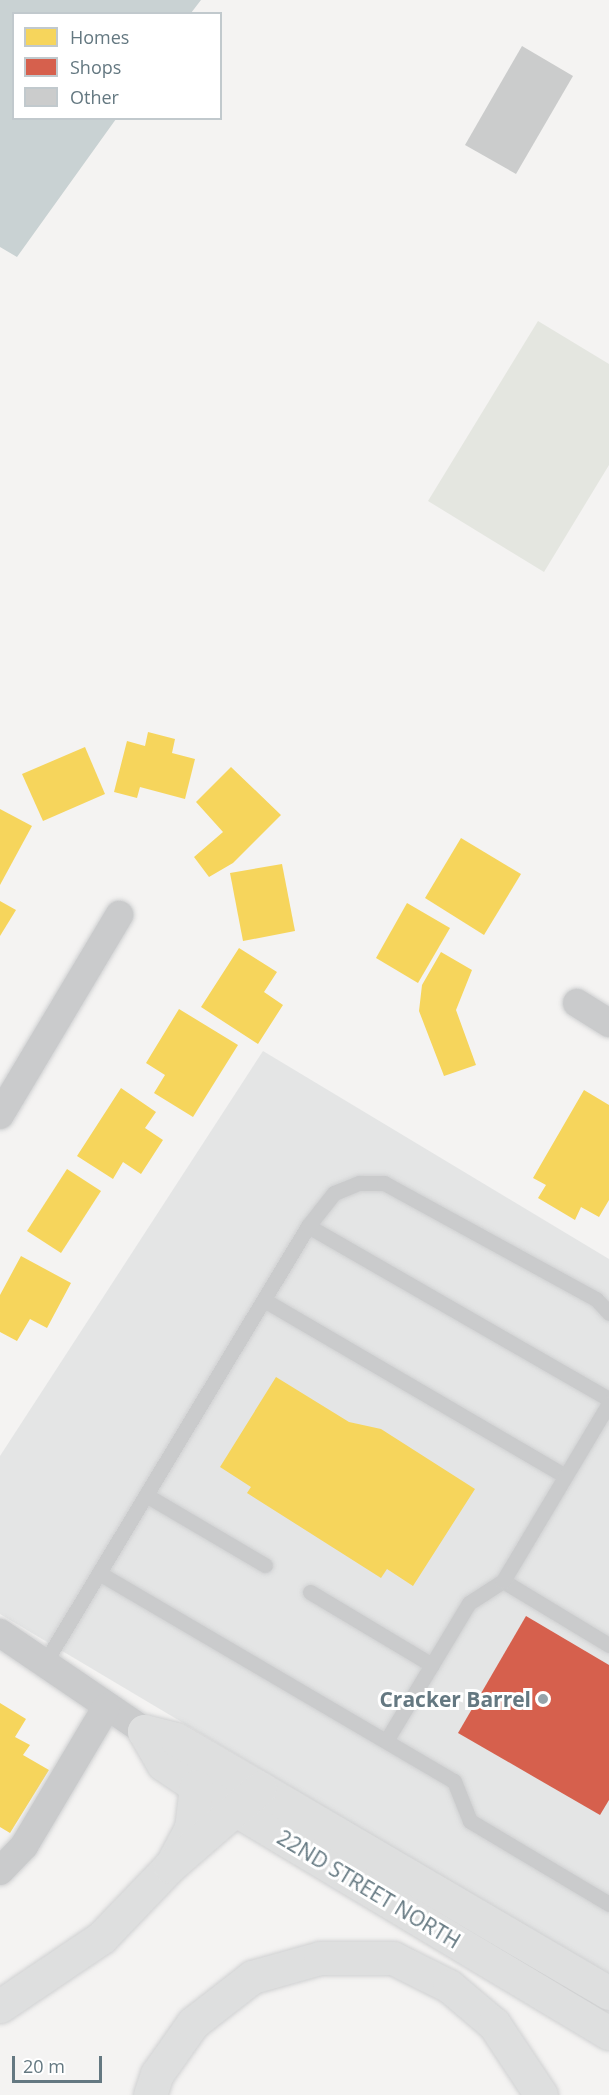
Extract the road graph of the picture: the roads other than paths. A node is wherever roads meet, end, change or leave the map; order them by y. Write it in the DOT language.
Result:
graph roads {
  1 [pos="120,915"];
  2 [pos="577,1004"];
  3 [pos="609,1023"];
  4 [pos="0,1115"];
  5 [pos="308,1226"];
  6 [pos="264,1300"];
  7 [pos="609,1313"];
  8 [pos="609,1401"];
  9 [pos="565,1476"];
  10 [pos="146,1495"];
  11 [pos="266,1565"];
  12 [pos="99,1574"];
  13 [pos="503,1581"];
  14 [pos="310,1592"];
  15 [pos="0,1633"];
  16 [pos="609,1646"];
  17 [pos="44,1664"];
  18 [pos="432,1665"];
  19 [pos="106,1708"];
  20 [pos="144,1731"];
  21 [pos="387,1741"];
  22 [pos="196,1786"];
  23 [pos="250,1800"];
  24 [pos="171,1866"];
  25 [pos="0,1871"];
  26 [pos="607,1900"];
  27 [pos="609,1993"];
  28 [pos="0,2006"];
  29 [pos="609,2033"];
  30 [pos="150,2095"];
  31 [pos="541,2095"];
  1 -- 4 [label="street"];
  2 -- 3 [label="street"];
  5 -- 6 [label="lane"];
  5 -- 7 [label="lane"];
  5 -- 8 [label="lane"];
  6 -- 9 [label="lane"];
  6 -- 10 [label="lane"];
  8 -- 9 [label="lane"];
  9 -- 13 [label="lane"];
  10 -- 11 [label="lane"];
  10 -- 12 [label="lane"];
  12 -- 17 [label="lane"];
  12 -- 21 [label="lane"];
  13 -- 16 [label="lane"];
  13 -- 18 [label="lane"];
  14 -- 18 [label="lane"];
  15 -- 17 [label="street, 22ND STREET NORTH"];
  17 -- 19 [label="street, 22ND STREET NORTH"];
  18 -- 21 [label="lane"];
  19 -- 20 [label="street, 22ND STREET NORTH"];
  19 -- 25 [label="street"];
  20 -- 22 [label="main road, 22ND STREET NORTH"];
  20 -- 23 [label="main road, 22ND STREET NORTH"];
  21 -- 26 [label="lane"];
  22 -- 23 [label="main road, 22ND STREET NORTH"];
  22 -- 24 [label="main road"];
  23 -- 24 [label="main road"];
  23 -- 27 [label="main road, 22ND STREET NORTH"];
  23 -- 29 [label="main road, 22ND STREET NORTH"];
  24 -- 28 [label="main road"];
  30 -- 31 [label="main road"];
}
